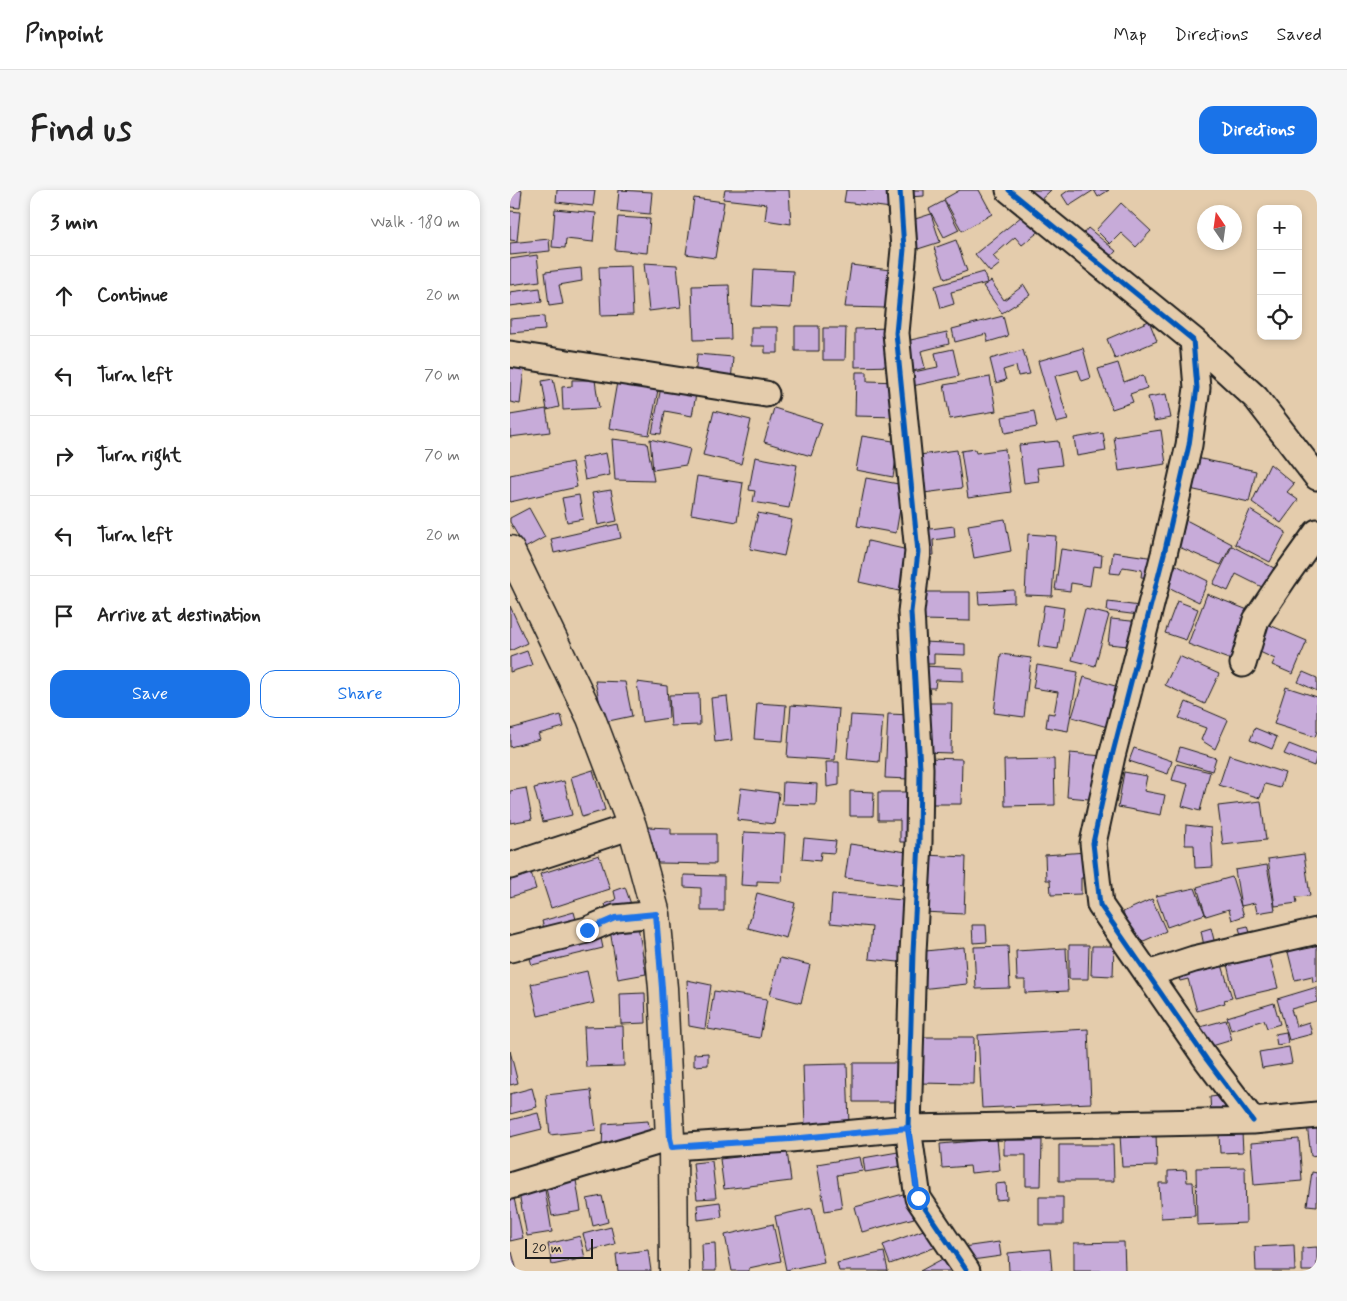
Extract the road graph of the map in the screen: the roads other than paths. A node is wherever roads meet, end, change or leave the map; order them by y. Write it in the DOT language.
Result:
graph roads {
  1 [pos="900,190"];
  2 [pos="1009,190"];
  3 [pos="1193,340"];
  4 [pos="510,354"];
  5 [pos="766,394"];
  6 [pos="1317,477"];
  7 [pos="1317,532"];
  8 [pos="510,550"];
  9 [pos="1243,664"];
  10 [pos="632,826"];
  11 [pos="510,866"];
  12 [pos="656,914"];
  13 [pos="1317,932"];
  14 [pos="510,949"];
  15 [pos="1148,974"];
  16 [pos="1317,1115"];
  17 [pos="1253,1121"];
  18 [pos="908,1128"];
  19 [pos="671,1142"];
  20 [pos="510,1186"];
  21 [pos="674,1271"];
  22 [pos="967,1271"];
  1 -- 18 [label="street"];
  2 -- 3 [label="street"];
  3 -- 6 [label="street"];
  3 -- 15 [label="street"];
  4 -- 5 [label="street"];
  7 -- 9 [label="street"];
  8 -- 10 [label="main road"];
  10 -- 11 [label="street"];
  10 -- 12 [label="main road"];
  12 -- 14 [label="street"];
  12 -- 19 [label="main road"];
  13 -- 15 [label="street"];
  15 -- 17 [label="street"];
  16 -- 17 [label="street"];
  17 -- 18 [label="street"];
  18 -- 19 [label="street"];
  18 -- 22 [label="street"];
  19 -- 20 [label="street"];
  19 -- 21 [label="main road"];
}
